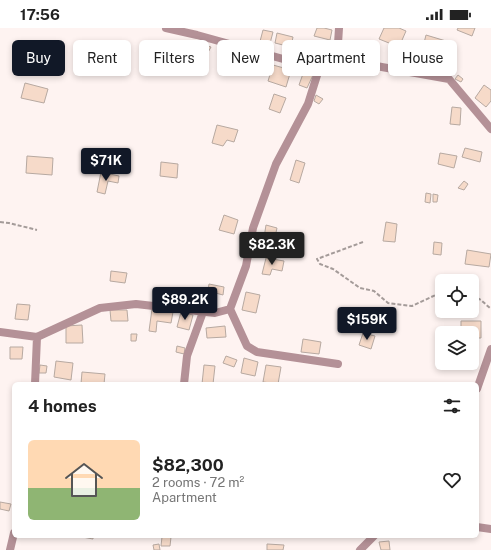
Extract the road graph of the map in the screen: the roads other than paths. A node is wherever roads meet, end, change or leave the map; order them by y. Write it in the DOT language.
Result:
graph roads {
  1 [pos="166,28"];
  2 [pos="339,28"];
  3 [pos="338,40"];
  4 [pos="282,59"];
  5 [pos="380,67"];
  6 [pos="317,76"];
  7 [pos="491,129"];
  8 [pos="230,309"];
  9 [pos="203,312"];
  10 [pos="0,332"];
  11 [pos="36,337"];
  12 [pos="491,349"];
  13 [pos="338,364"];
  14 [pos="35,382"];
  15 [pos="184,382"];
  16 [pos="479,383"];
  17 [pos="479,527"];
  18 [pos="491,529"];
  19 [pos="13,538"];
  20 [pos="372,538"];
  21 [pos="10,550"];
  22 [pos="360,550"];
  1 -- 4 [label="street"];
  2 -- 3 [label="street"];
  5 -- 7 [label="street"];
  6 -- 8 [label="street"];
  8 -- 9 [label="street"];
  8 -- 13 [label="street"];
  9 -- 11 [label="street"];
  9 -- 15 [label="street"];
  10 -- 11 [label="street"];
  11 -- 14 [label="street"];
  12 -- 16 [label="street"];
  17 -- 18 [label="street"];
  19 -- 21 [label="street"];
  20 -- 22 [label="street"];
}
